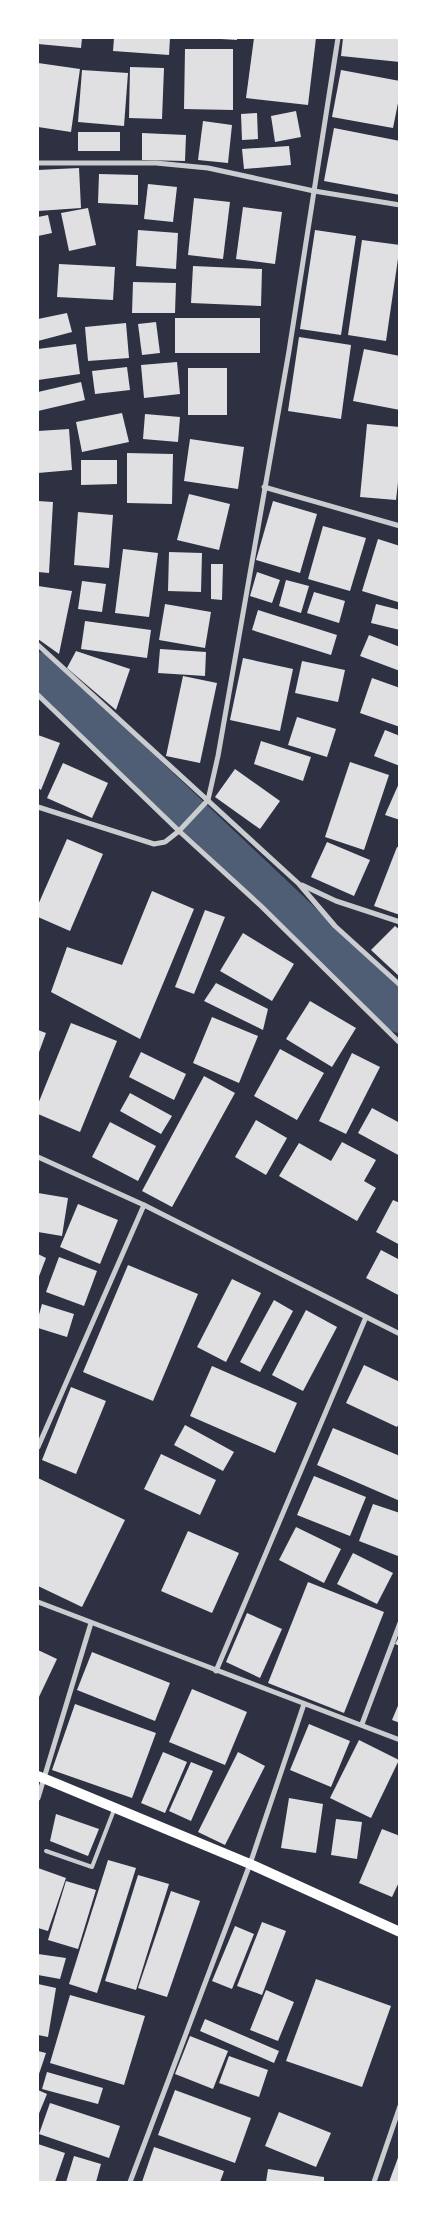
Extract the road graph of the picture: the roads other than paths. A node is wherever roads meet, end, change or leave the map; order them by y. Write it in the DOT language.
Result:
graph roads {
  1 [pos="338,38"];
  2 [pos="38,162"];
  3 [pos="314,191"];
  4 [pos="400,206"];
  5 [pos="264,487"];
  6 [pos="400,526"];
  7 [pos="38,645"];
  8 [pos="38,695"];
  9 [pos="208,800"];
  10 [pos="38,807"];
  11 [pos="179,831"];
  12 [pos="299,884"];
  13 [pos="400,922"];
  14 [pos="400,985"];
  15 [pos="400,1042"];
  16 [pos="38,1158"];
  17 [pos="144,1205"];
  18 [pos="366,1317"];
  19 [pos="400,1334"];
  20 [pos="38,1447"];
  21 [pos="38,1602"];
  22 [pos="91,1623"];
  23 [pos="400,1623"];
  24 [pos="216,1670"];
  25 [pos="304,1704"];
  26 [pos="362,1724"];
  27 [pos="400,1740"];
  28 [pos="41,1777"];
  29 [pos="38,1798"];
  30 [pos="114,1808"];
  31 [pos="46,1851"];
  32 [pos="250,1864"];
  33 [pos="400,1932"];
  34 [pos="400,2106"];
  35 [pos="130,2182"];
  36 [pos="374,2182"];
  1 -- 3 [label="street"];
  2 -- 3 [label="street"];
  3 -- 4 [label="street"];
  3 -- 5 [label="street"];
  5 -- 6 [label="street"];
  5 -- 9 [label="street"];
  7 -- 9 [label="street"];
  8 -- 11 [label="street"];
  9 -- 11 [label="street"];
  9 -- 12 [label="street"];
  10 -- 11 [label="street"];
  11 -- 15 [label="street"];
  12 -- 13 [label="street"];
  12 -- 14 [label="street"];
  16 -- 17 [label="street"];
  17 -- 18 [label="street"];
  17 -- 20 [label="street"];
  18 -- 19 [label="street"];
  18 -- 24 [label="street"];
  21 -- 22 [label="street"];
  22 -- 24 [label="street"];
  22 -- 28 [label="street"];
  23 -- 26 [label="street"];
  24 -- 25 [label="street"];
  25 -- 26 [label="street"];
  25 -- 32 [label="street"];
  26 -- 27 [label="street"];
  28 -- 29 [label="street"];
  28 -- 30 [label="main road"];
  30 -- 31 [label="lane"];
  30 -- 32 [label="main road"];
  32 -- 33 [label="main road"];
  32 -- 35 [label="street"];
  34 -- 36 [label="street"];
}
